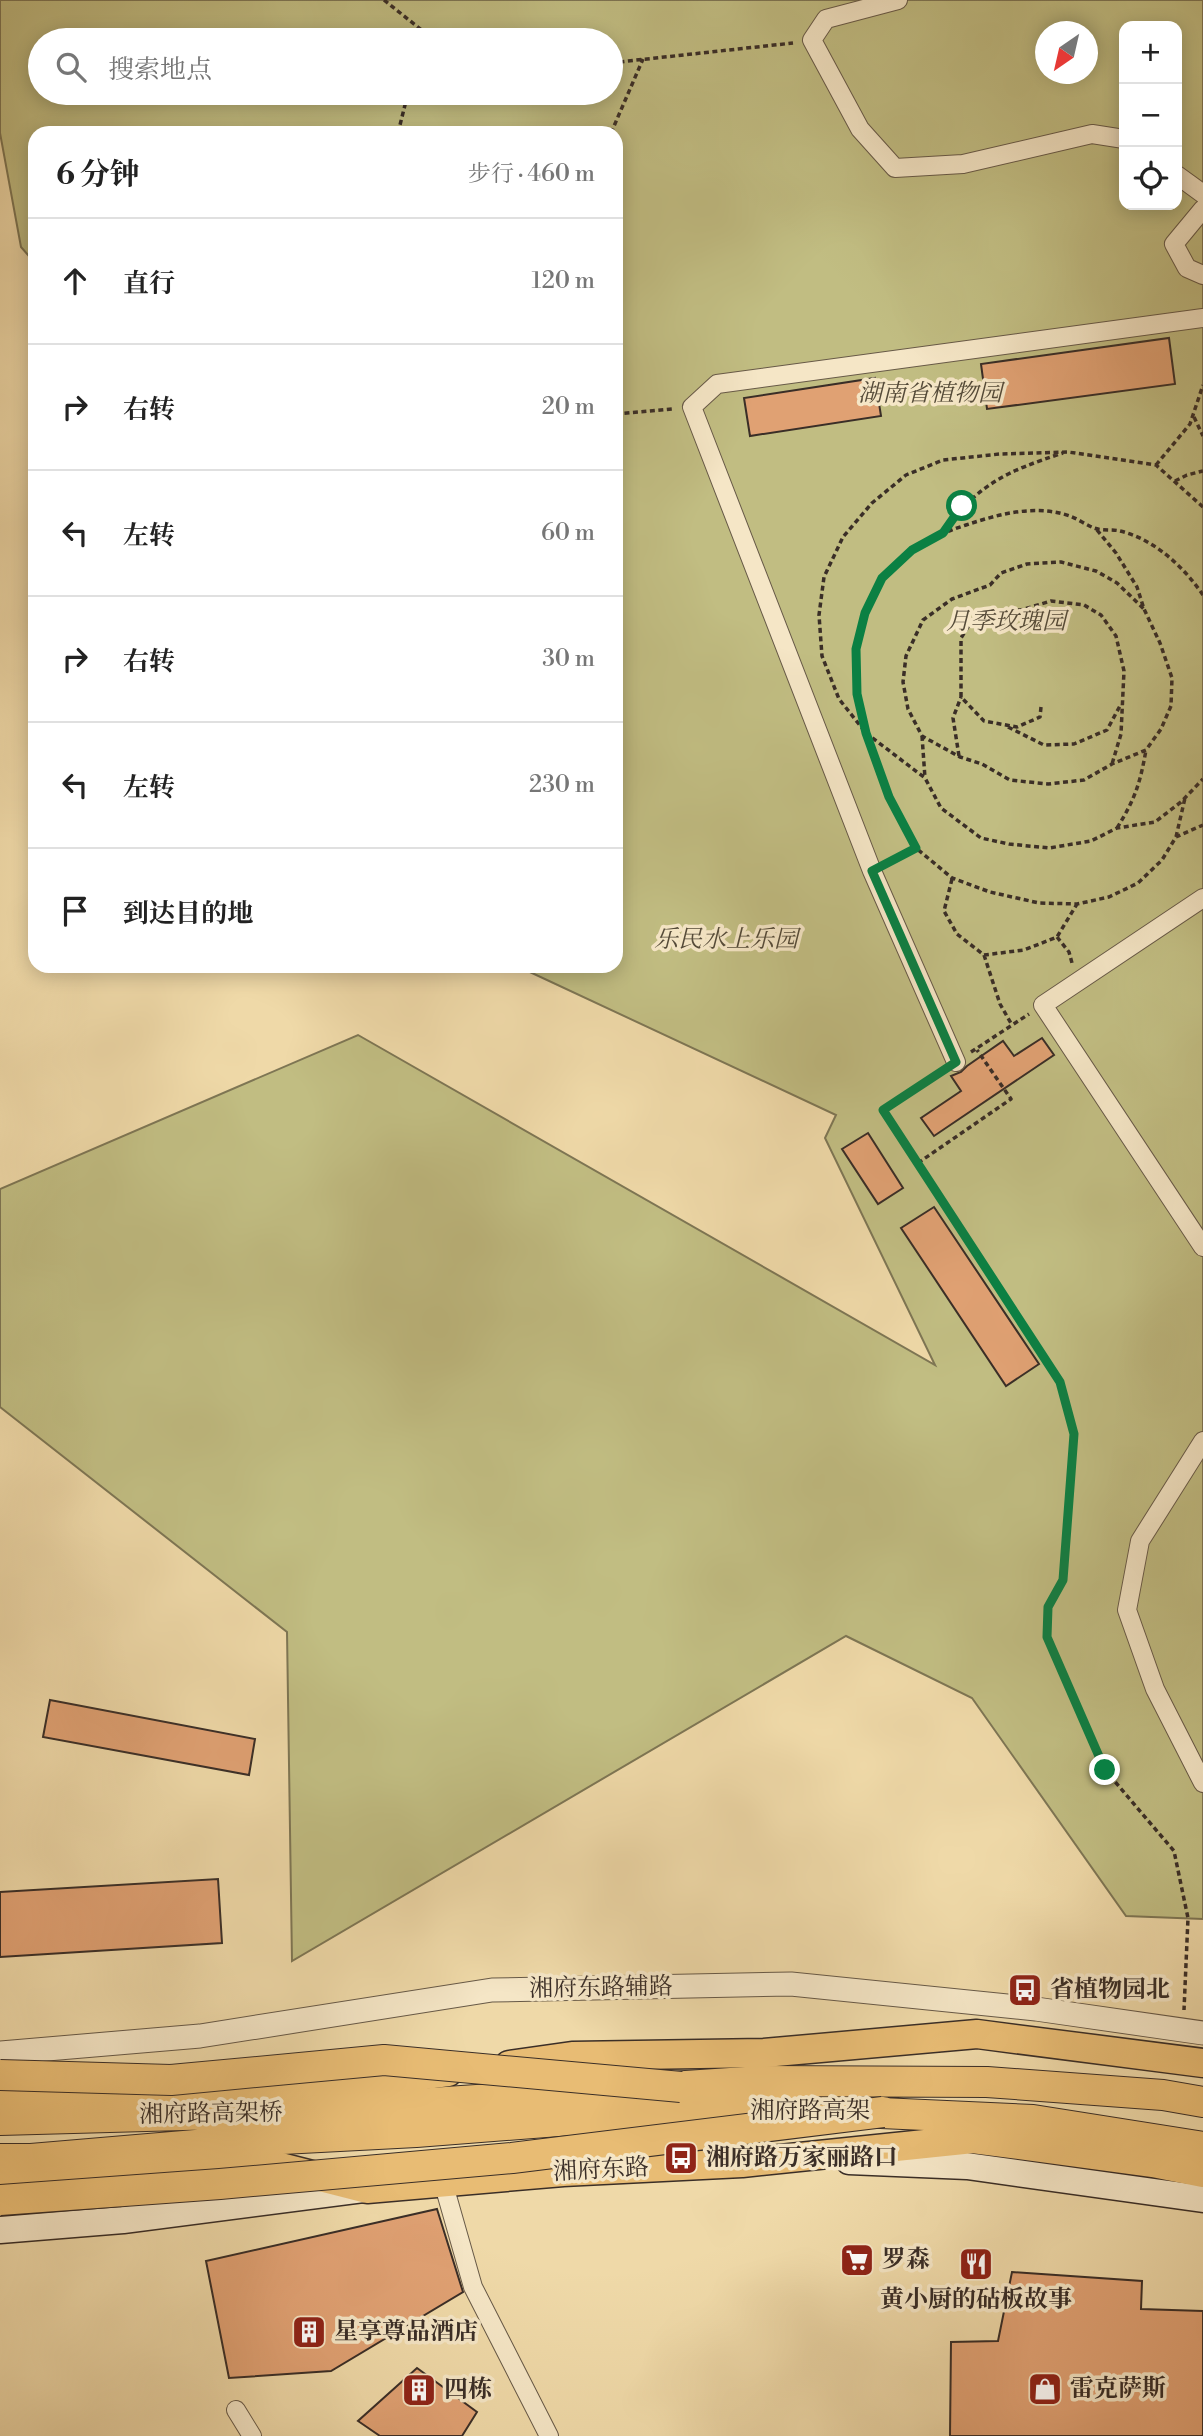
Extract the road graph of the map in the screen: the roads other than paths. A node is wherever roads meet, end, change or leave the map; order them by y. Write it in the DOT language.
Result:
graph roads {
  1 [pos="898,0"];
  2 [pos="1119,138"];
  3 [pos="1182,179"];
  4 [pos="1203,194"];
  5 [pos="1203,209"];
  6 [pos="1203,275"];
  7 [pos="1203,318"];
  8 [pos="1203,898"];
  9 [pos="956,1062"];
  10 [pos="1203,1247"];
  11 [pos="1203,1441"];
  12 [pos="1203,1783"];
  13 [pos="1193,2031"];
  14 [pos="0,2053"];
  15 [pos="1203,2063"];
  16 [pos="0,2075"];
  17 [pos="681,2087"];
  18 [pos="1203,2102"];
  19 [pos="0,2105"];
  20 [pos="883,2112"];
  21 [pos="418,2118"];
  22 [pos="0,2120"];
  23 [pos="1203,2147"];
  24 [pos="0,2159"];
  25 [pos="742,2164"];
  26 [pos="1203,2173"];
  27 [pos="0,2179"];
  28 [pos="443,2182"];
  29 [pos="367,2189"];
  30 [pos="1203,2199"];
  31 [pos="0,2200"];
  32 [pos="0,2230"];
  33 [pos="236,2410"];
  34 [pos="252,2436"];
  35 [pos="549,2436"];
  1 -- 2 [label="street"];
  3 -- 4 [label="street"];
  5 -- 6 [label="street"];
  7 -- 9 [label="street"];
  8 -- 10 [label="street"];
  11 -- 12 [label="street"];
  13 -- 14 [label="street, 湘府东路辅路"];
  15 -- 19 [label="main road"];
  16 -- 17 [label="highway, bridge"];
  17 -- 18 [label="highway, 湘府路高架"];
  17 -- 21 [label="highway, 湘府路高架, bridge"];
  20 -- 21 [label="highway, 湘府路高架, bridge"];
  20 -- 23 [label="highway, 湘府路高架"];
  20 -- 31 [label="highway, bridge"];
  21 -- 22 [label="highway, 湘府路高架桥"];
  21 -- 24 [label="highway, 湘府路高架桥"];
  25 -- 26 [label="main road, 湘府东路"];
  25 -- 28 [label="main road, 湘府东路"];
  25 -- 30 [label="main road"];
  27 -- 29 [label="main road, 湘府东路"];
  28 -- 29 [label="main road, 湘府东路"];
  28 -- 35 [label="street"];
  29 -- 32 [label="main road"];
  33 -- 34 [label="street"];
}
